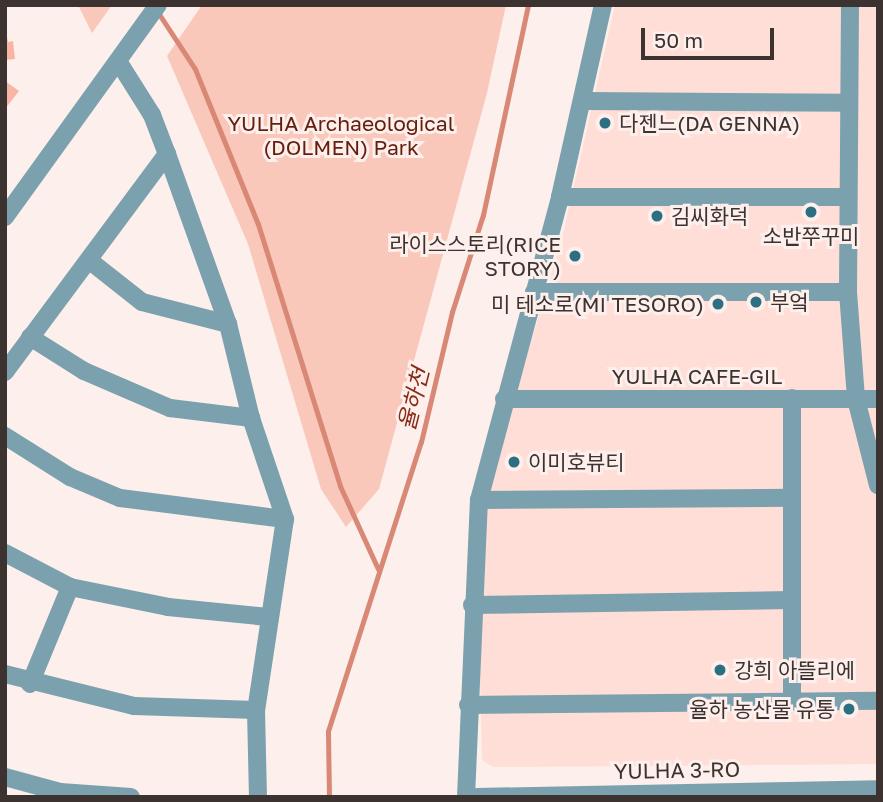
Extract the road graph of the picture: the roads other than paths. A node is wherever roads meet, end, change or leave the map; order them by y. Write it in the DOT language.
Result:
graph roads {
  1 [pos="158,5"];
  2 [pos="603,5"];
  3 [pos="850,5"];
  4 [pos="118,61"];
  5 [pos="584,101"];
  6 [pos="847,103"];
  7 [pos="167,154"];
  8 [pos="560,197"];
  9 [pos="847,197"];
  10 [pos="5,217"];
  11 [pos="90,261"];
  12 [pos="534,292"];
  13 [pos="848,292"];
  14 [pos="228,324"];
  15 [pos="30,337"];
  16 [pos="5,372"];
  17 [pos="792,398"];
  18 [pos="504,399"];
  19 [pos="878,399"];
  20 [pos="856,400"];
  21 [pos="251,418"];
  22 [pos="5,436"];
  23 [pos="878,485"];
  24 [pos="792,498"];
  25 [pos="479,500"];
  26 [pos="285,519"];
  27 [pos="5,553"];
  28 [pos="70,587"];
  29 [pos="791,600"];
  30 [pos="472,605"];
  31 [pos="268,617"];
  32 [pos="5,674"];
  33 [pos="30,684"];
  34 [pos="792,700"];
  35 [pos="878,701"];
  36 [pos="468,705"];
  37 [pos="256,710"];
  38 [pos="5,777"];
  39 [pos="878,789"];
  40 [pos="60,795"];
  41 [pos="646,795"];
  42 [pos="131,797"];
  43 [pos="258,797"];
  44 [pos="466,797"];
  45 [pos="477,797"];
  1 -- 4 [label="street"];
  2 -- 5 [label="street"];
  3 -- 6 [label="street"];
  4 -- 7 [label="street"];
  4 -- 10 [label="street"];
  5 -- 6 [label="street"];
  5 -- 8 [label="street"];
  6 -- 9 [label="street"];
  7 -- 11 [label="street"];
  7 -- 14 [label="street"];
  8 -- 9 [label="street"];
  8 -- 12 [label="street"];
  9 -- 13 [label="street"];
  11 -- 14 [label="street"];
  11 -- 15 [label="street"];
  12 -- 13 [label="street"];
  12 -- 18 [label="street"];
  13 -- 20 [label="street"];
  14 -- 21 [label="street"];
  15 -- 16 [label="street"];
  15 -- 21 [label="street"];
  17 -- 18 [label="street, YULHA CAFE-GIL"];
  17 -- 20 [label="street"];
  17 -- 24 [label="street, YULHA CAFE-GIL"];
  18 -- 25 [label="street"];
  19 -- 20 [label="street"];
  20 -- 23 [label="street"];
  21 -- 26 [label="street"];
  22 -- 26 [label="street"];
  24 -- 25 [label="street"];
  24 -- 29 [label="street, YULHA CAFE-GIL"];
  25 -- 30 [label="street"];
  26 -- 31 [label="street"];
  27 -- 28 [label="street"];
  28 -- 31 [label="street"];
  28 -- 33 [label="street"];
  29 -- 30 [label="street"];
  29 -- 34 [label="street, YULHA CAFE-GIL"];
  30 -- 36 [label="street"];
  31 -- 37 [label="street"];
  32 -- 33 [label="street"];
  33 -- 37 [label="street"];
  34 -- 35 [label="street"];
  34 -- 36 [label="street"];
  36 -- 44 [label="street"];
  37 -- 43 [label="street"];
  38 -- 40 [label="street"];
  39 -- 41 [label="street, YULHA 3-RO"];
  40 -- 42 [label="street"];
  41 -- 45 [label="street, YULHA 3-RO"];
}
